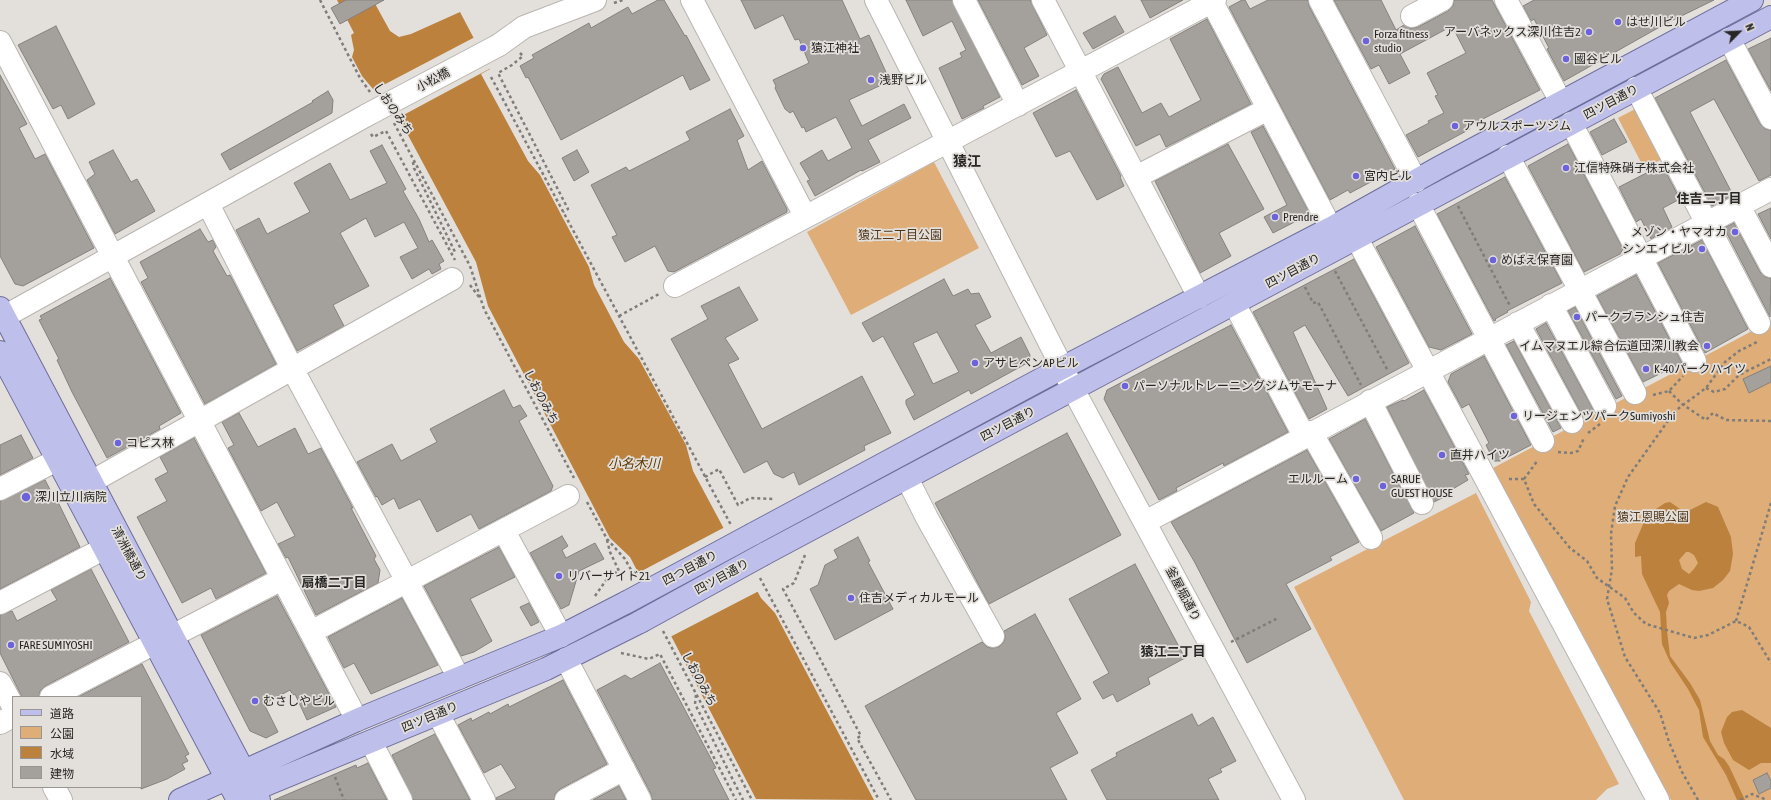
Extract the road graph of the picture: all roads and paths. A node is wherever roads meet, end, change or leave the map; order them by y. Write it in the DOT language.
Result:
graph roads {
  1 [pos="320,0"];
  2 [pos="595,0"];
  3 [pos="692,0"];
  4 [pos="964,0"];
  5 [pos="1043,0"];
  6 [pos="1320,0"];
  7 [pos="1442,0"];
  8 [pos="1506,0"];
  9 [pos="1752,0"];
  10 [pos="1213,1"];
  11 [pos="880,2"];
  12 [pos="1412,16"];
  13 [pos="1771,17"];
  14 [pos="1729,40"];
  15 [pos="0,42"];
  16 [pos="507,47"];
  17 [pos="1080,70"];
  18 [pos="491,77"];
  19 [pos="1636,88"];
  20 [pos="1561,102"];
  21 [pos="1018,105"];
  22 [pos="1268,109"];
  23 [pos="370,113"];
  24 [pos="1771,118"];
  25 [pos="392,121"];
  26 [pos="1571,123"];
  27 [pos="948,142"];
  28 [pos="1508,156"];
  29 [pos="413,158"];
  30 [pos="1136,177"];
  31 [pos="1416,181"];
  32 [pos="1771,189"];
  33 [pos="1456,202"];
  34 [pos="208,204"];
  35 [pos="1418,204"];
  36 [pos="1739,206"];
  37 [pos="563,212"];
  38 [pos="805,216"];
  39 [pos="1707,223"];
  40 [pos="1331,228"];
  41 [pos="1356,237"];
  42 [pos="452,254"];
  43 [pos="113,257"];
  44 [pos="1641,258"];
  45 [pos="1771,266"];
  46 [pos="1333,267"];
  47 [pos="459,276"];
  48 [pos="1303,283"];
  49 [pos="675,286"];
  50 [pos="1580,290"];
  51 [pos="654,297"];
  52 [pos="1199,297"];
  53 [pos="481,299"];
  54 [pos="1234,303"];
  55 [pos="1551,305"];
  56 [pos="1,315"];
  57 [pos="619,316"];
  58 [pos="1518,323"];
  59 [pos="1759,332"];
  60 [pos="1489,338"];
  61 [pos="0,352"];
  62 [pos="1771,359"];
  63 [pos="1695,361"];
  64 [pos="1062,368"];
  65 [pos="293,370"];
  66 [pos="1428,370"];
  67 [pos="1396,387"];
  68 [pos="1706,388"];
  69 [pos="1073,389"];
  70 [pos="1669,391"];
  71 [pos="1635,393"];
  72 [pos="1370,401"];
  73 [pos="1682,404"];
  74 [pos="1605,406"];
  75 [pos="200,422"];
  76 [pos="1572,422"];
  77 [pos="1771,422"];
  78 [pos="1308,434"];
  79 [pos="1543,441"];
  80 [pos="57,460"];
  81 [pos="572,473"];
  82 [pos="705,477"];
  83 [pos="907,478"];
  84 [pos="1487,480"];
  85 [pos="91,482"];
  86 [pos="574,488"];
  87 [pos="0,489"];
  88 [pos="777,499"];
  89 [pos="1771,503"];
  90 [pos="1422,504"];
  91 [pos="1144,522"];
  92 [pos="732,526"];
  93 [pos="504,531"];
  94 [pos="753,534"];
  95 [pos="1371,538"];
  96 [pos="607,539"];
  97 [pos="105,548"];
  98 [pos="806,553"];
  99 [pos="758,575"];
  100 [pos="282,579"];
  101 [pos="636,579"];
  102 [pos="407,582"];
  103 [pos="1610,588"];
  104 [pos="594,598"];
  105 [pos="627,602"];
  106 [pos="0,603"];
  107 [pos="1278,618"];
  108 [pos="1736,621"];
  109 [pos="661,627"];
  110 [pos="311,632"];
  111 [pos="561,636"];
  112 [pos="993,636"];
  113 [pos="164,639"];
  114 [pos="1229,644"];
  115 [pos="620,653"];
  116 [pos="566,659"];
  117 [pos="1771,663"];
  118 [pos="459,678"];
  119 [pos="0,683"];
  120 [pos="696,694"];
  121 [pos="53,696"];
  122 [pos="12,704"];
  123 [pos="438,714"];
  124 [pos="12,717"];
  125 [pos="357,720"];
  126 [pos="0,723"];
  127 [pos="371,742"];
  128 [pos="624,769"];
  129 [pos="333,771"];
  130 [pos="55,788"];
  131 [pos="241,791"];
  132 [pos="61,800"];
  133 [pos="180,800"];
  134 [pos="344,800"];
  135 [pos="402,800"];
  136 [pos="484,800"];
  137 [pos="566,800"];
  138 [pos="640,800"];
  139 [pos="736,800"];
  140 [pos="743,800"];
  141 [pos="752,800"];
  142 [pos="879,800"];
  143 [pos="891,800"];
  144 [pos="1294,800"];
  145 [pos="1658,800"];
  146 [pos="1698,800"];
  147 [pos="1740,800"];
  148 [pos="1767,800"];
  1 -- 23 [label="path, しおのみち"];
  2 -- 16 [label="street, 小松橋"];
  3 -- 38 [label="street"];
  4 -- 21 [label="street"];
  5 -- 17 [label="street"];
  6 -- 31 [label="street"];
  7 -- 12 [label="street"];
  8 -- 20 [label="street"];
  9 -- 20 [label="main road, 四ツ目通り"];
  10 -- 17 [label="street"];
  10 -- 22 [label="street"];
  11 -- 27 [label="street, 釜屋堀通り"];
  13 -- 14 [label="main road, 四ツ目通り"];
  14 -- 19 [label="main road, 四ツ目通り"];
  14 -- 24 [label="street"];
  15 -- 43 [label="street"];
  16 -- 23 [label="street, 小松橋, bridge"];
  16 -- 37 [label="path"];
  17 -- 21 [label="street"];
  17 -- 30 [label="street"];
  18 -- 37 [label="path"];
  19 -- 26 [label="main road, 四ツ目通り"];
  19 -- 39 [label="street"];
  20 -- 31 [label="main road, 四ツ目通り"];
  21 -- 27 [label="street"];
  22 -- 30 [label="street"];
  22 -- 40 [label="street"];
  23 -- 34 [label="street, 小松橋"];
  23 -- 42 [label="path"];
  25 -- 29 [label="path, しおのみち"];
  26 -- 28 [label="main road, 四ツ目通り"];
  26 -- 44 [label="street"];
  27 -- 38 [label="street"];
  27 -- 64 [label="street, 釜屋堀通り"];
  28 -- 35 [label="main road, 四ツ目通り"];
  28 -- 50 [label="street"];
  29 -- 42 [label="path"];
  29 -- 53 [label="path, しおのみち"];
  30 -- 52 [label="street"];
  31 -- 40 [label="main road, 四ツ目通り"];
  32 -- 36 [label="street"];
  33 -- 58 [label="path"];
  34 -- 43 [label="street, 小松橋"];
  34 -- 65 [label="street"];
  35 -- 41 [label="main road, 四ツ目通り"];
  35 -- 60 [label="street"];
  36 -- 39 [label="street"];
  36 -- 45 [label="street"];
  37 -- 57 [label="path"];
  38 -- 49 [label="street"];
  39 -- 44 [label="street"];
  39 -- 59 [label="street"];
  40 -- 52 [label="main road, 四ツ目通り"];
  41 -- 54 [label="main road, 四ツ目通り"];
  41 -- 66 [label="street"];
  42 -- 47 [label="path"];
  43 -- 56 [label="street, 小松橋"];
  43 -- 75 [label="street"];
  44 -- 50 [label="street"];
  44 -- 63 [label="street"];
  46 -- 67 [label="path"];
  47 -- 53 [label="path"];
  47 -- 65 [label="street"];
  48 -- 72 [label="path"];
  50 -- 55 [label="street"];
  50 -- 71 [label="street"];
  51 -- 57 [label="path"];
  52 -- 64 [label="main road, 四ツ目通り"];
  53 -- 81 [label="path, しおのみち"];
  54 -- 69 [label="main road, 四ツ目通り"];
  54 -- 78 [label="street"];
  55 -- 58 [label="street"];
  55 -- 74 [label="street"];
  56 -- 85 [label="main road, 清洲橋通り"];
  57 -- 82 [label="path"];
  58 -- 60 [label="street"];
  58 -- 76 [label="street"];
  59 -- 68 [label="path"];
  60 -- 66 [label="street"];
  60 -- 79 [label="street"];
  61 -- 80 [label="main road, 清洲橋通り"];
  62 -- 68 [label="path"];
  64 -- 69 [label="street, 釜屋堀通り"];
  64 -- 94 [label="main road, 四ツ目通り"];
  65 -- 75 [label="street"];
  65 -- 102 [label="street"];
  66 -- 67 [label="street"];
  66 -- 84 [label="street"];
  67 -- 72 [label="street"];
  68 -- 73 [label="path"];
  69 -- 83 [label="main road, 四ツ目通り"];
  69 -- 91 [label="street, 釜屋堀通り"];
  70 -- 73 [label="path"];
  72 -- 78 [label="street"];
  72 -- 90 [label="street"];
  73 -- 77 [label="path"];
  73 -- 103 [label="path"];
  75 -- 85 [label="street"];
  75 -- 100 [label="street"];
  78 -- 91 [label="street"];
  78 -- 95 [label="street"];
  80 -- 87 [label="street"];
  80 -- 97 [label="main road, 清洲橋通り"];
  81 -- 86 [label="path, しおのみち"];
  81 -- 86 [label="path"];
  82 -- 88 [label="path"];
  82 -- 92 [label="path"];
  83 -- 112 [label="street"];
  83 -- 116 [label="main road, 四ツ目通り, bridge"];
  84 -- 103 [label="path"];
  84 -- 145 [label="street"];
  85 -- 113 [label="main road, 清洲橋通り"];
  86 -- 93 [label="street"];
  86 -- 96 [label="path, しおのみち"];
  89 -- 108 [label="path"];
  91 -- 144 [label="street, 釜屋堀通り"];
  93 -- 102 [label="street"];
  93 -- 111 [label="street"];
  94 -- 105 [label="main road, 四つ目通り, bridge"];
  96 -- 101 [label="path, しおのみち"];
  96 -- 104 [label="path"];
  97 -- 106 [label="street"];
  97 -- 113 [label="main road, 清洲橋通り"];
  98 -- 143 [label="path"];
  99 -- 142 [label="path"];
  100 -- 110 [label="street"];
  100 -- 113 [label="street"];
  102 -- 110 [label="street"];
  102 -- 118 [label="street"];
  103 -- 108 [label="path"];
  103 -- 146 [label="path"];
  105 -- 111 [label="main road, 四ツ目通り"];
  107 -- 114 [label="path"];
  108 -- 117 [label="path"];
  109 -- 120 [label="path, しおのみち"];
  110 -- 125 [label="street"];
  111 -- 118 [label="main road, 四ツ目通り"];
  113 -- 121 [label="street"];
  113 -- 131 [label="main road, 清洲橋通り"];
  115 -- 139 [label="path"];
  116 -- 123 [label="main road, 四ツ目通り"];
  116 -- 128 [label="street"];
  118 -- 125 [label="main road, 四ツ目通り"];
  119 -- 122 [label="street"];
  120 -- 140 [label="path"];
  120 -- 141 [label="path, しおのみち"];
  123 -- 127 [label="main road, 四ツ目通り"];
  123 -- 136 [label="street"];
  124 -- 126 [label="street"];
  125 -- 131 [label="main road, 四ツ目通り"];
  127 -- 131 [label="main road, 四ツ目通り"];
  127 -- 135 [label="street"];
  128 -- 137 [label="street"];
  128 -- 138 [label="street"];
  129 -- 134 [label="path"];
  130 -- 132 [label="street"];
  131 -- 133 [label="main road, 四ツ目通り"];
  147 -- 148 [label="path"];
}
